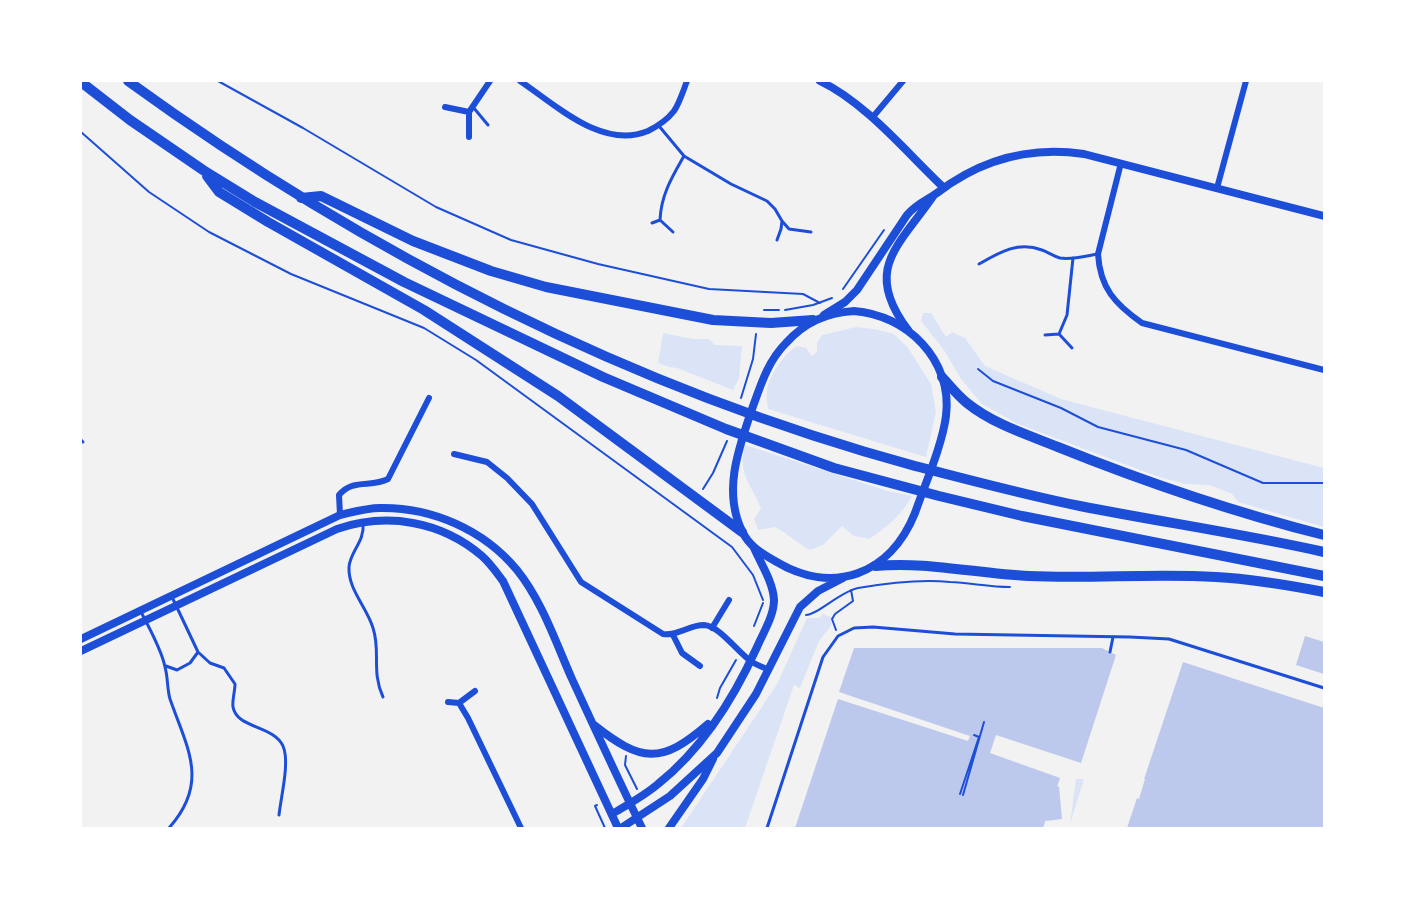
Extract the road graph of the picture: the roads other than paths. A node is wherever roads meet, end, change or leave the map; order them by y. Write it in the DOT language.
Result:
graph roads {
  1 [pos="128,81"];
  2 [pos="490,81"];
  3 [pos="520,81"];
  4 [pos="687,81"];
  5 [pos="820,81"];
  6 [pos="903,81"];
  7 [pos="1246,81"];
  8 [pos="81,82"];
  9 [pos="445,107"];
  10 [pos="471,110"];
  11 [pos="872,118"];
  12 [pos="488,125"];
  13 [pos="658,126"];
  14 [pos="469,137"];
  15 [pos="684,156"];
  16 [pos="1121,163"];
  17 [pos="203,170"];
  18 [pos="943,187"];
  19 [pos="1217,188"];
  20 [pos="935,194"];
  21 [pos="301,198"];
  22 [pos="1324,216"];
  23 [pos="660,220"];
  24 [pos="782,221"];
  25 [pos="651,224"];
  26 [pos="673,232"];
  27 [pos="811,232"];
  28 [pos="777,240"];
  29 [pos="1098,254"];
  30 [pos="1073,258"];
  31 [pos="979,264"];
  32 [pos="818,318"];
  33 [pos="908,330"];
  34 [pos="1059,334"];
  35 [pos="1046,335"];
  36 [pos="1072,348"];
  37 [pos="1324,370"];
  38 [pos="942,377"];
  39 [pos="429,398"];
  40 [pos="453,454"];
  41 [pos="340,515"];
  42 [pos="363,522"];
  43 [pos="742,532"];
  44 [pos="1324,535"];
  45 [pos="754,548"];
  46 [pos="1324,552"];
  47 [pos="875,566"];
  48 [pos="1324,576"];
  49 [pos="846,577"];
  50 [pos="1324,592"];
  51 [pos="171,595"];
  52 [pos="729,600"];
  53 [pos="176,606"];
  54 [pos="140,610"];
  55 [pos="145,621"];
  56 [pos="712,628"];
  57 [pos="673,635"];
  58 [pos="1113,637"];
  59 [pos="81,639"];
  60 [pos="81,651"];
  61 [pos="1110,651"];
  62 [pos="198,652"];
  63 [pos="751,661"];
  64 [pos="165,665"];
  65 [pos="700,666"];
  66 [pos="769,670"];
  67 [pos="1324,688"];
  68 [pos="475,691"];
  69 [pos="383,697"];
  70 [pos="448,702"];
  71 [pos="459,703"];
  72 [pos="722,712"];
  73 [pos="593,724"];
  74 [pos="717,753"];
  75 [pos="629,801"];
  76 [pos="612,814"];
  77 [pos="279,815"];
  78 [pos="637,818"];
  79 [pos="169,828"];
  80 [pos="521,828"];
  81 [pos="620,828"];
  82 [pos="642,828"];
  83 [pos="669,828"];
  84 [pos="767,828"];
  1 -- 21 [label="highway"];
  2 -- 10 [label="street"];
  3 -- 13 [label="street"];
  4 -- 13 [label="street"];
  5 -- 11 [label="street"];
  6 -- 11 [label="street"];
  7 -- 19 [label="street"];
  8 -- 17 [label="highway"];
  9 -- 10 [label="street"];
  10 -- 12 [label="lane"];
  10 -- 14 [label="street"];
  11 -- 18 [label="street"];
  13 -- 15 [label="lane"];
  15 -- 23 [label="lane"];
  15 -- 24 [label="lane"];
  16 -- 18 [label="street"];
  16 -- 19 [label="street"];
  16 -- 29 [label="street"];
  17 -- 43 [label="highway"];
  17 -- 48 [label="highway"];
  18 -- 20 [label="street"];
  19 -- 22 [label="street"];
  20 -- 32 [label="street"];
  20 -- 33 [label="street"];
  21 -- 32 [label="highway"];
  21 -- 46 [label="highway"];
  23 -- 25 [label="lane"];
  23 -- 26 [label="lane"];
  24 -- 27 [label="lane"];
  24 -- 28 [label="lane"];
  29 -- 30 [label="lane"];
  29 -- 37 [label="street"];
  30 -- 31 [label="lane"];
  30 -- 34 [label="lane"];
  32 -- 33 [label="main road"];
  32 -- 43 [label="main road"];
  33 -- 38 [label="main road"];
  34 -- 35 [label="lane"];
  34 -- 36 [label="lane"];
  38 -- 44 [label="highway"];
  38 -- 47 [label="main road"];
  39 -- 41 [label="street"];
  40 -- 57 [label="street"];
  41 -- 51 [label="main road"];
  41 -- 73 [label="main road"];
  42 -- 53 [label="main road"];
  42 -- 69 [label="lane"];
  42 -- 76 [label="main road"];
  43 -- 45 [label="main road"];
  45 -- 49 [label="main road"];
  45 -- 63 [label="main road"];
  47 -- 49 [label="main road"];
  47 -- 50 [label="highway"];
  49 -- 66 [label="main road"];
  51 -- 53 [label="lane"];
  51 -- 54 [label="main road"];
  52 -- 56 [label="street"];
  53 -- 55 [label="main road"];
  53 -- 62 [label="lane"];
  54 -- 55 [label="lane"];
  54 -- 59 [label="main road"];
  55 -- 60 [label="main road"];
  55 -- 64 [label="lane"];
  56 -- 57 [label="street"];
  56 -- 63 [label="street"];
  57 -- 65 [label="street"];
  58 -- 61 [label="lane"];
  58 -- 67 [label="lane"];
  58 -- 84 [label="lane"];
  62 -- 64 [label="lane"];
  62 -- 77 [label="lane"];
  63 -- 66 [label="street"];
  63 -- 72 [label="main road"];
  64 -- 79 [label="lane"];
  66 -- 74 [label="main road"];
  68 -- 71 [label="street"];
  70 -- 71 [label="street"];
  71 -- 80 [label="street"];
  72 -- 73 [label="main road"];
  72 -- 75 [label="main road"];
  73 -- 75 [label="main road"];
  74 -- 78 [label="main road"];
  74 -- 83 [label="main road"];
  75 -- 76 [label="main road"];
  75 -- 78 [label="main road"];
  76 -- 81 [label="main road"];
  78 -- 81 [label="main road"];
  78 -- 82 [label="main road"];
}
